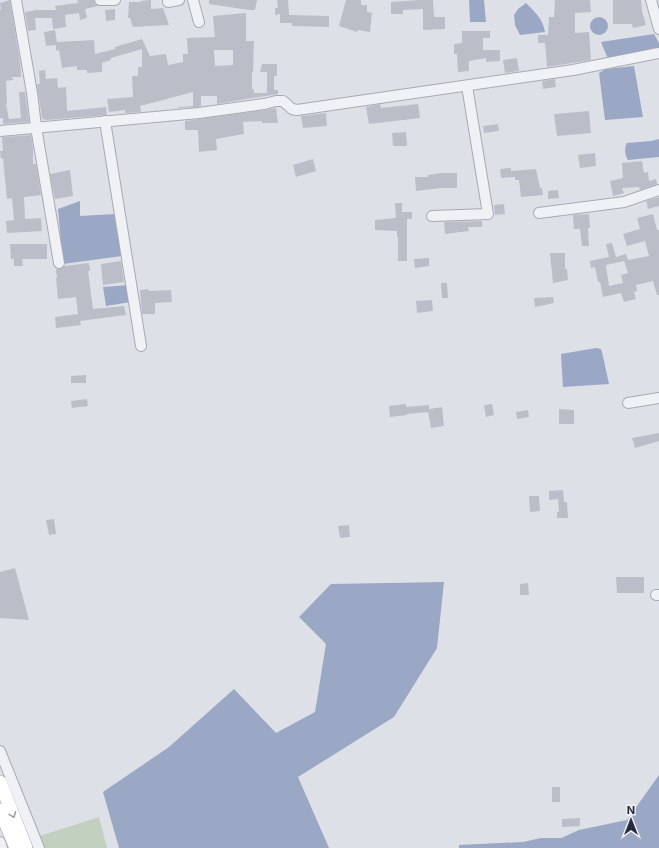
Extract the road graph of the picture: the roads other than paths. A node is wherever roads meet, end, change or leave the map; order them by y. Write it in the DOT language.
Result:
graph roads {
  1 [pos="16,0"];
  2 [pos="100,0"];
  3 [pos="115,0"];
  4 [pos="168,0"];
  5 [pos="179,0"];
  6 [pos="194,0"];
  7 [pos="651,0"];
  8 [pos="199,22"];
  9 [pos="659,29"];
  10 [pos="659,53"];
  11 [pos="467,86"];
  12 [pos="105,121"];
  13 [pos="36,127"];
  14 [pos="0,131"];
  15 [pos="659,190"];
  16 [pos="539,213"];
  17 [pos="432,216"];
  18 [pos="58,263"];
  19 [pos="141,346"];
  20 [pos="659,398"];
  21 [pos="628,403"];
  22 [pos="0,751"];
  23 [pos="0,782"];
  24 [pos="0,810"];
  25 [pos="0,842"];
  26 [pos="2,848"];
  27 [pos="16,848"];
  28 [pos="26,848"];
  29 [pos="39,848"];
  1 -- 13 [label="street"];
  2 -- 3 [label="street"];
  4 -- 5 [label="street"];
  6 -- 8 [label="street"];
  7 -- 9 [label="street"];
  10 -- 11 [label="street"];
  11 -- 12 [label="street"];
  11 -- 17 [label="street"];
  12 -- 13 [label="street"];
  12 -- 19 [label="street"];
  13 -- 14 [label="street"];
  13 -- 18 [label="street"];
  15 -- 16 [label="street"];
  20 -- 21 [label="street"];
  22 -- 29 [label="street"];
  23 -- 28 [label="main road, one-way"];
  24 -- 27 [label="main road"];
  25 -- 26 [label="street"];
}
